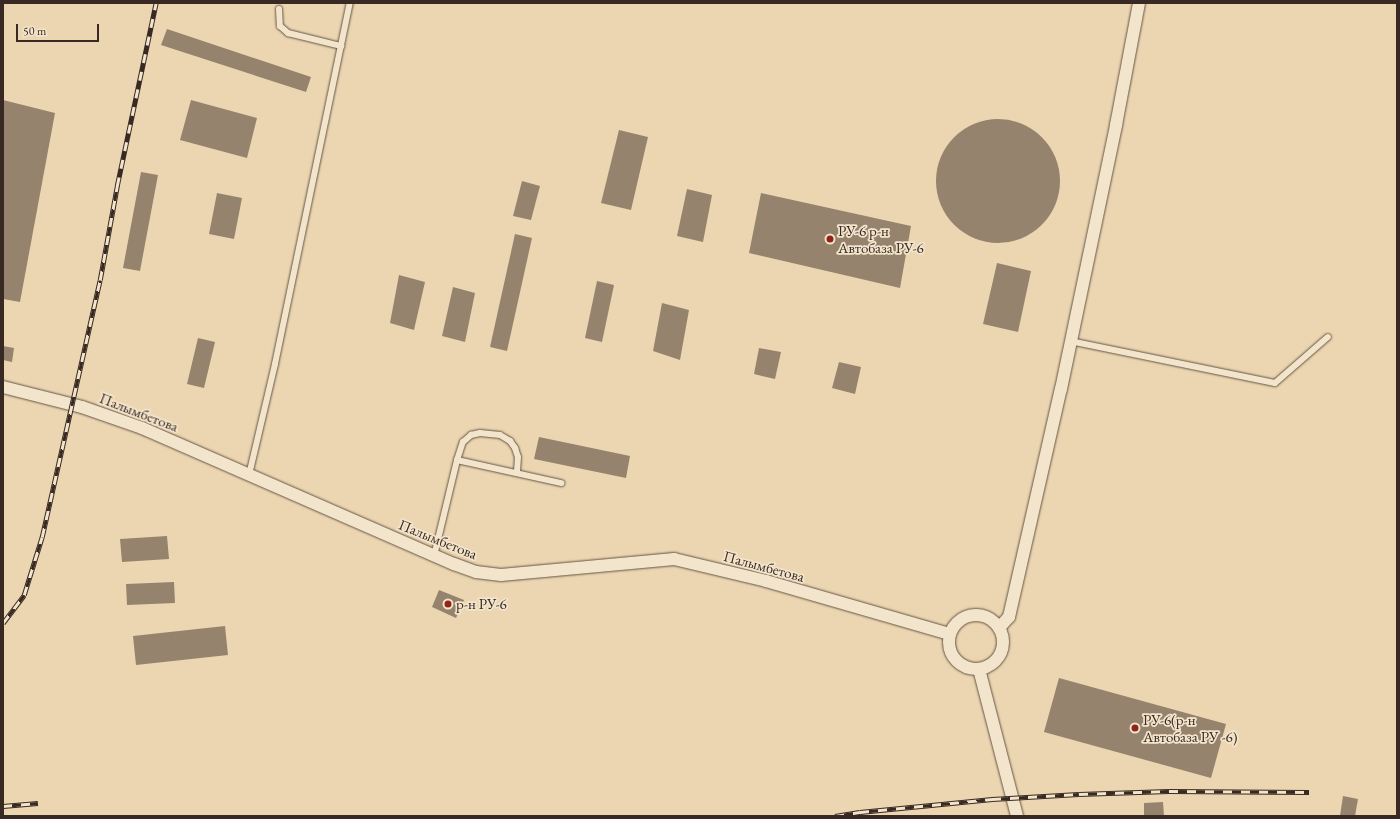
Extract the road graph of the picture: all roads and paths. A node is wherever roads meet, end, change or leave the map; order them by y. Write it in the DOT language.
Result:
graph roads {
  1 [pos="350,3"];
  2 [pos="1139,3"];
  3 [pos="279,9"];
  4 [pos="341,46"];
  5 [pos="1328,337"];
  6 [pos="1070,341"];
  7 [pos="3,387"];
  8 [pos="457,460"];
  9 [pos="517,473"];
  10 [pos="249,475"];
  11 [pos="561,483"];
  12 [pos="434,556"];
  13 [pos="999,628"];
  14 [pos="950,634"];
  15 [pos="979,669"];
  16 [pos="1017,816"];
  1 -- 4 [label="lane"];
  2 -- 6 [label="street"];
  3 -- 4 [label="lane"];
  4 -- 10 [label="lane"];
  5 -- 6 [label="lane"];
  6 -- 13 [label="street"];
  7 -- 10 [label="street, Палымбетова"];
  8 -- 9 [label="lane"];
  8 -- 9 [label="lane"];
  8 -- 12 [label="lane"];
  9 -- 11 [label="lane"];
  10 -- 12 [label="street, Палымбетова"];
  12 -- 14 [label="street, Палымбетова"];
  13 -- 14 [label="street"];
  13 -- 15 [label="street"];
  14 -- 15 [label="street"];
  15 -- 16 [label="street"];
}
